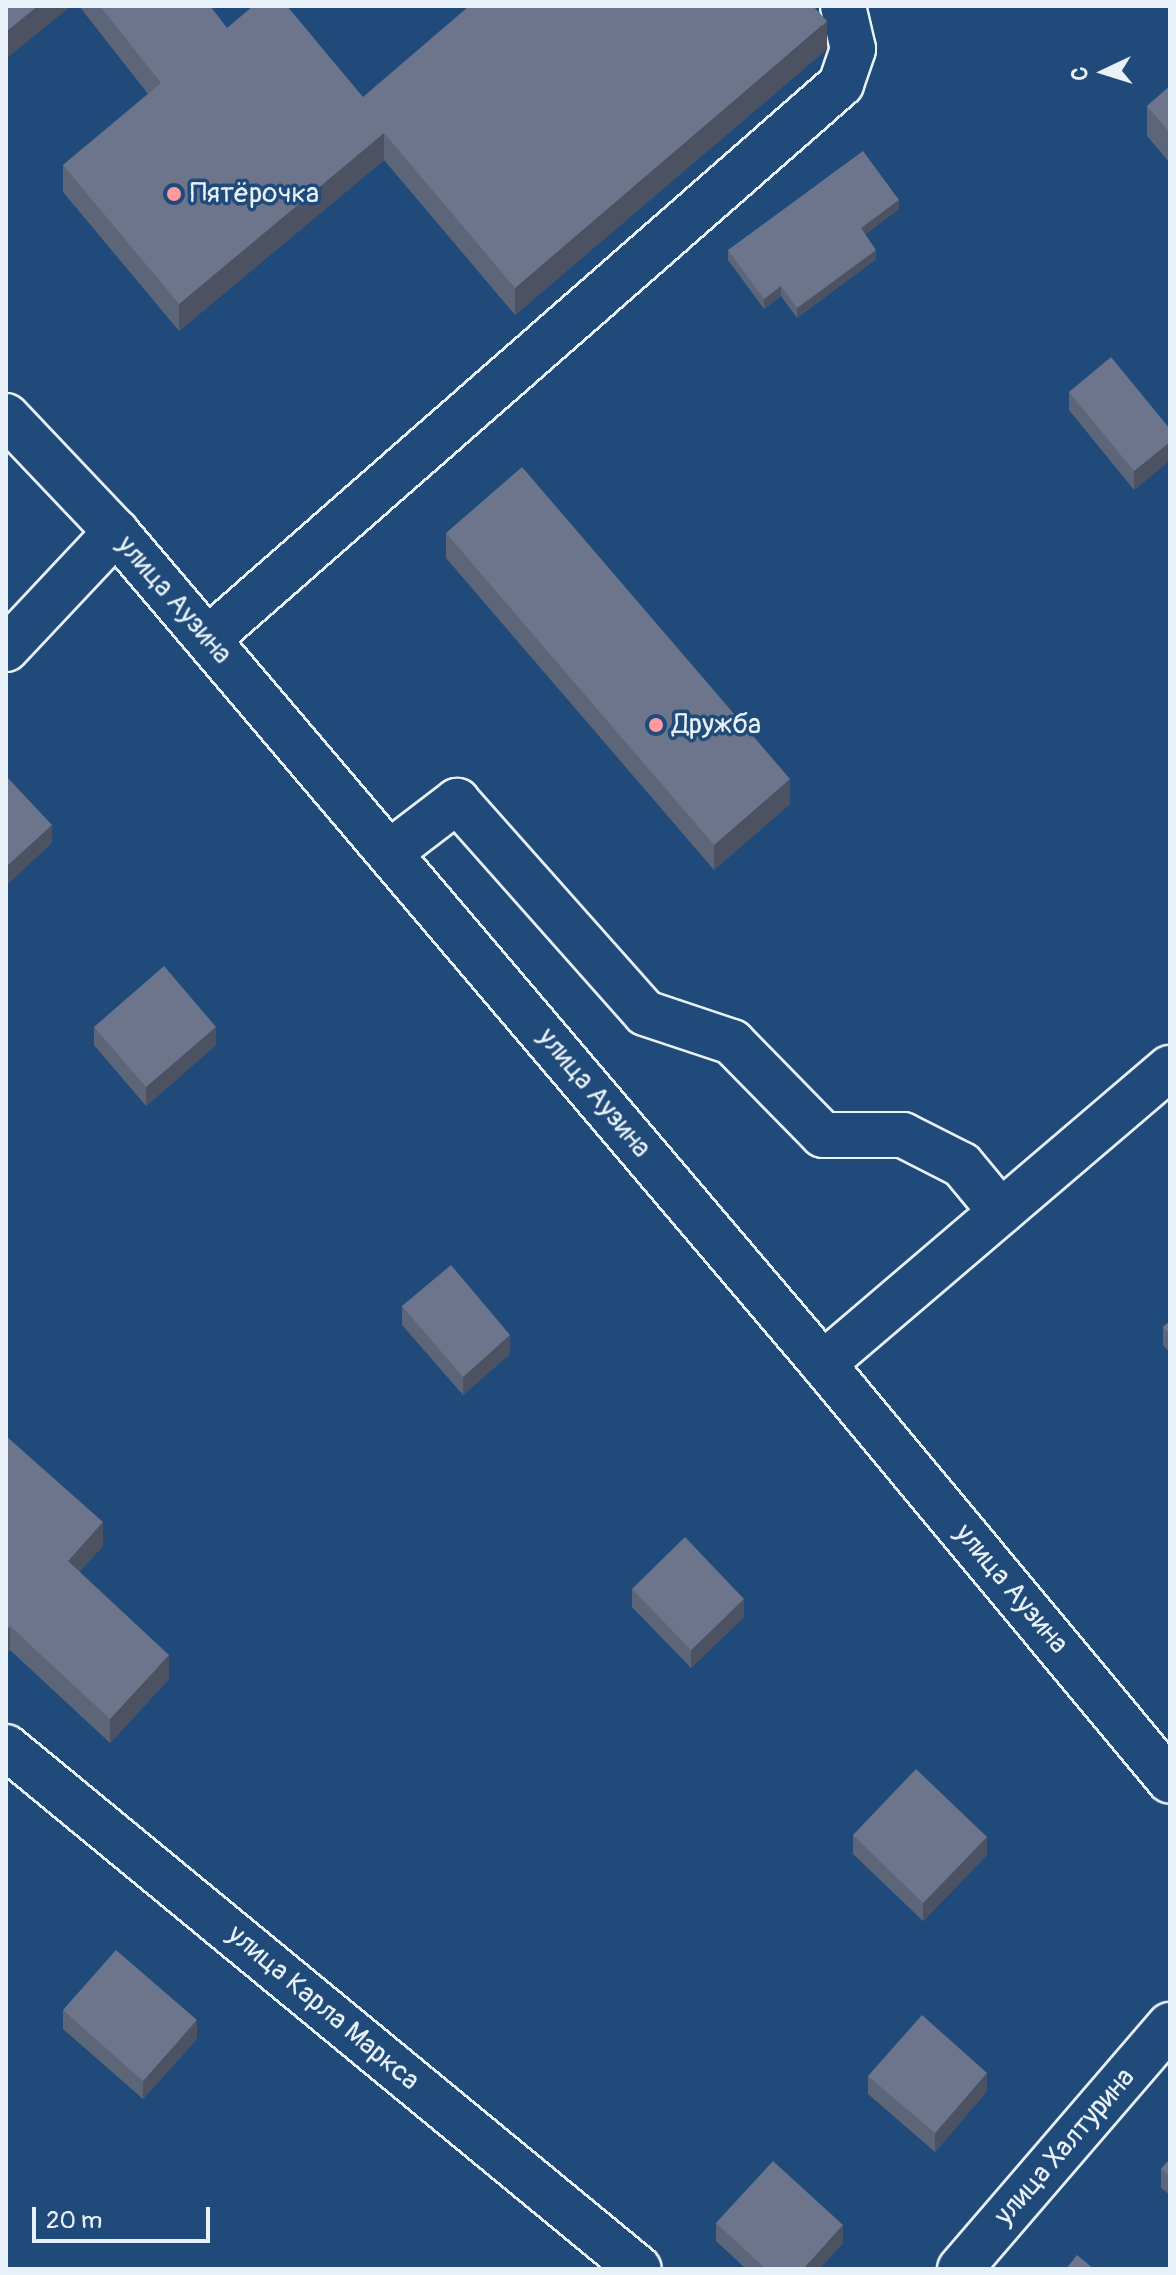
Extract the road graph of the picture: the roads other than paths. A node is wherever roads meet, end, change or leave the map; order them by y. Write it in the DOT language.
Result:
graph roads {
  1 [pos="843,6"];
  2 [pos="6,416"];
  3 [pos="116,532"];
  4 [pos="208,639"];
  5 [pos="6,649"];
  6 [pos="389,853"];
  7 [pos="1170,1068"];
  8 [pos="1001,1212"];
  9 [pos="823,1364"];
  10 [pos="6,1747"];
  11 [pos="1170,1781"];
  12 [pos="1170,2025"];
  13 [pos="639,2269"];
  14 [pos="960,2269"];
  1 -- 4 [label="street"];
  2 -- 3 [label="street, улица Аузина"];
  3 -- 4 [label="street, улица Аузина"];
  3 -- 5 [label="street"];
  4 -- 6 [label="street, улица Аузина"];
  6 -- 8 [label="street"];
  6 -- 9 [label="street, улица Аузина"];
  7 -- 8 [label="street"];
  8 -- 9 [label="street"];
  9 -- 11 [label="street, улица Аузина"];
  10 -- 13 [label="street, улица Карла Маркса"];
  12 -- 14 [label="street, улица Халтурина"];
}
